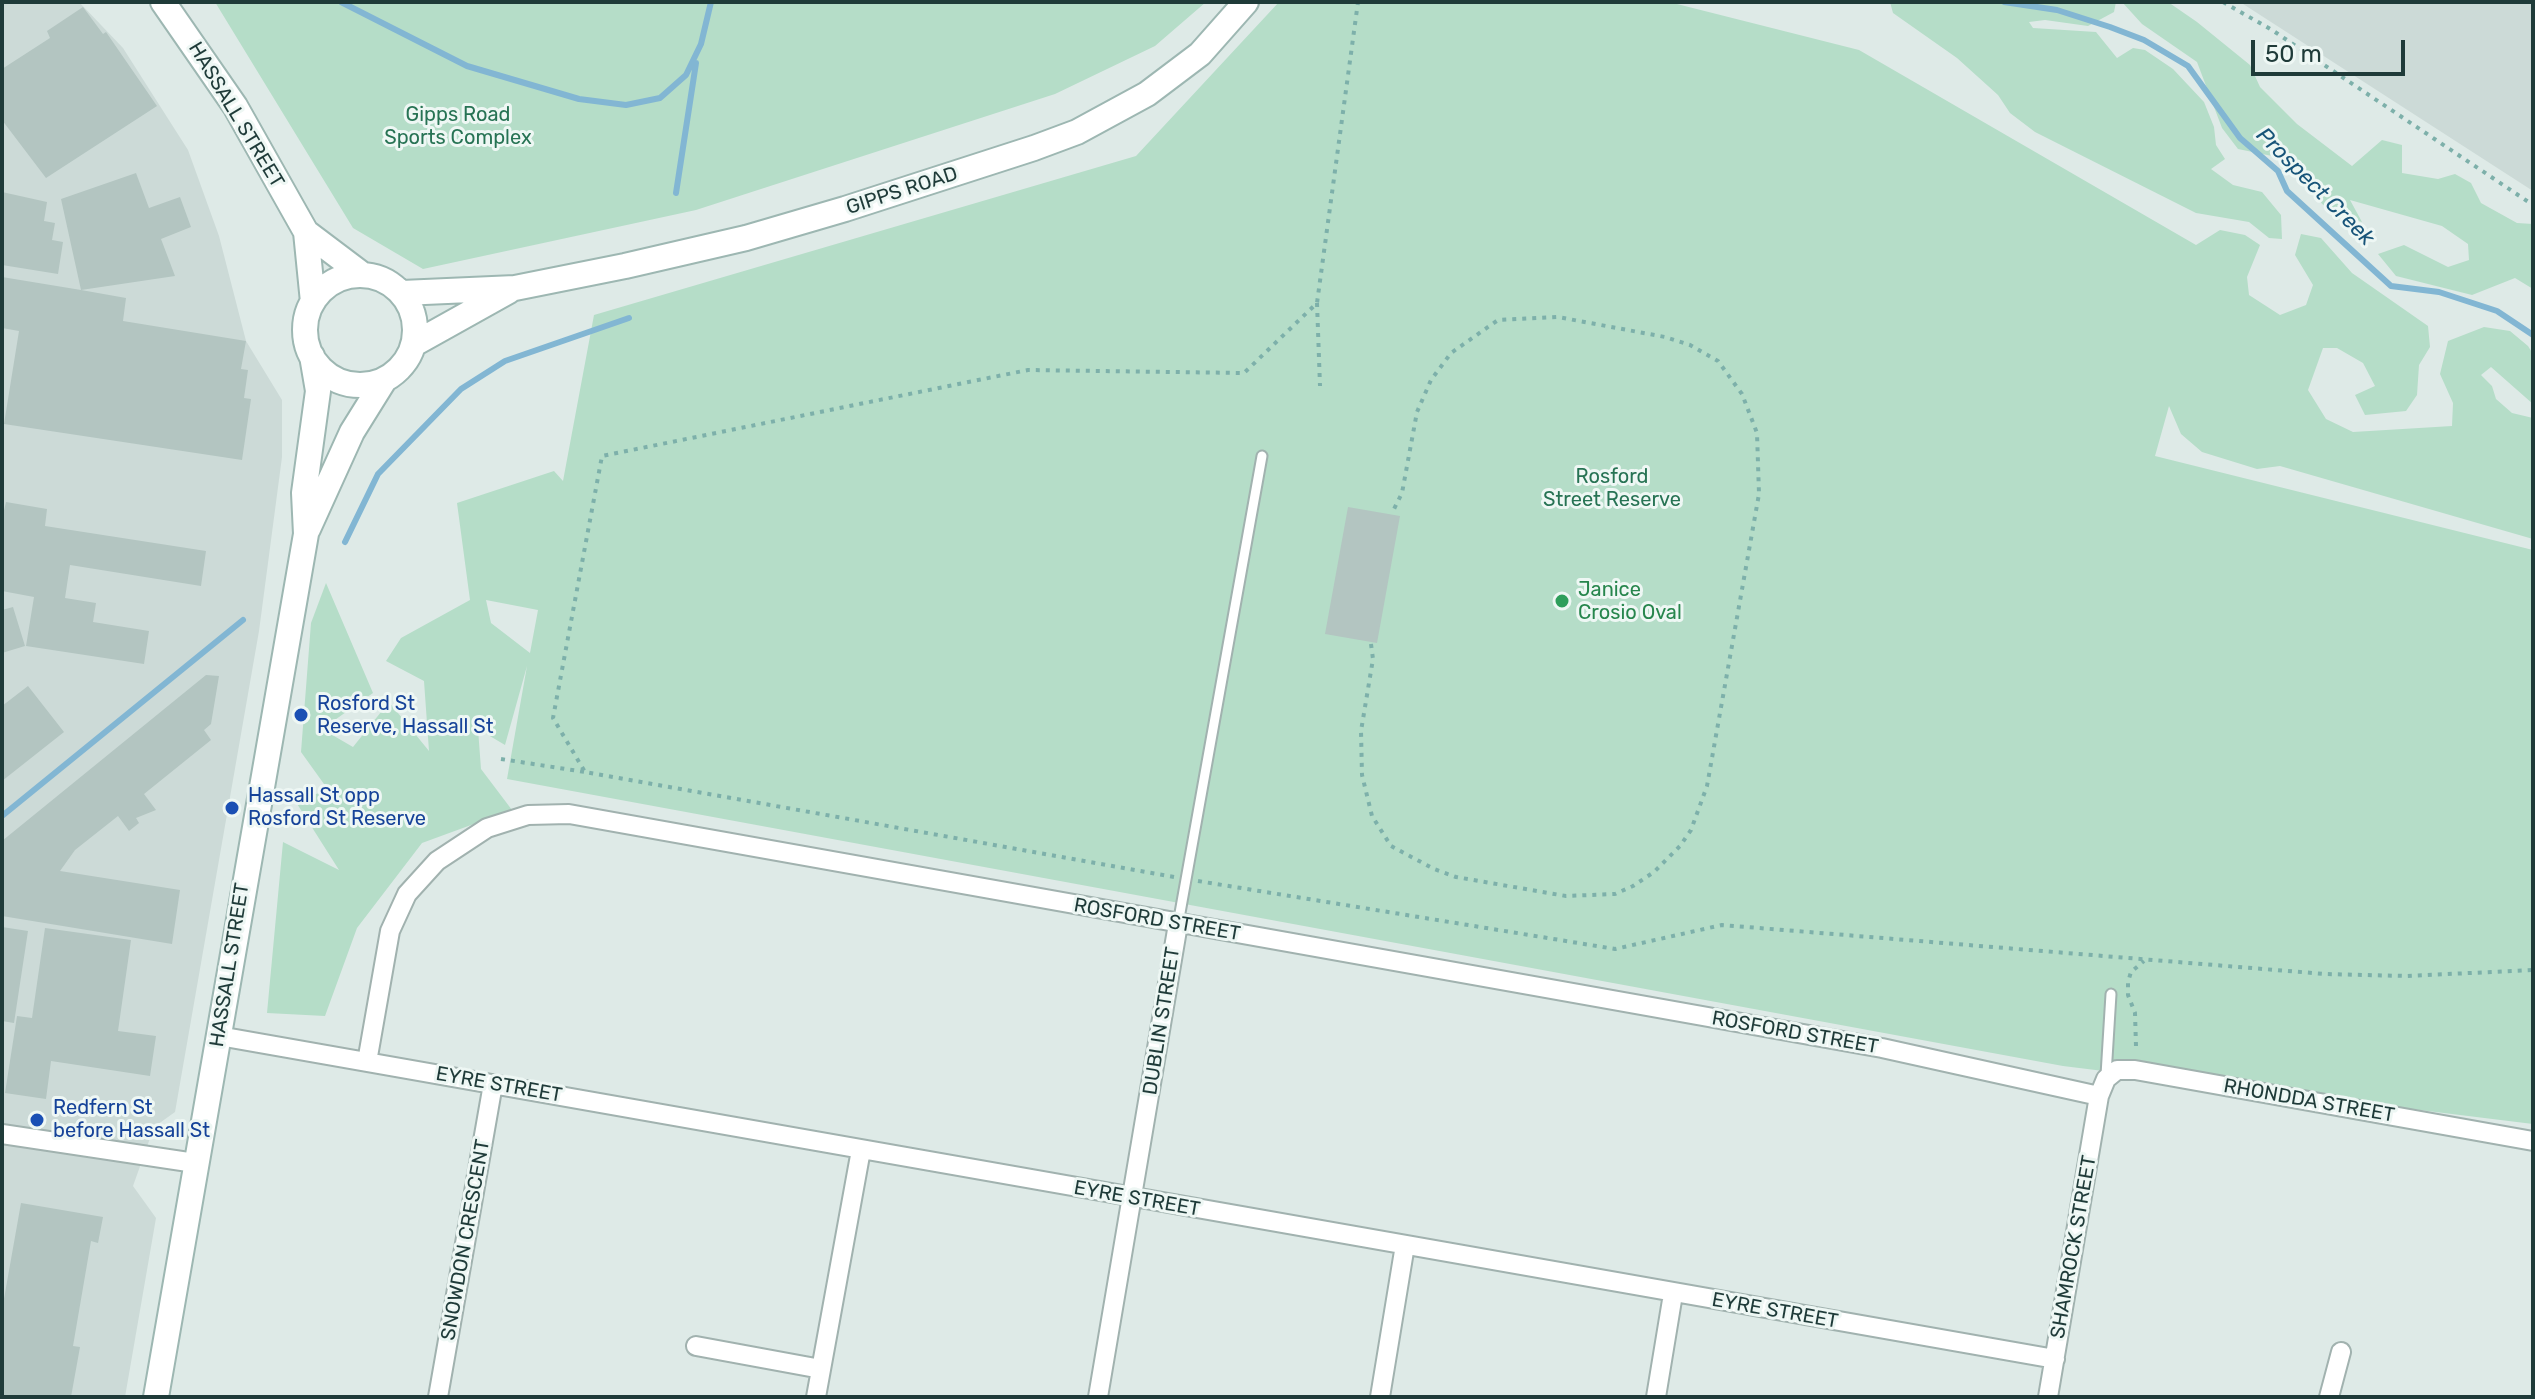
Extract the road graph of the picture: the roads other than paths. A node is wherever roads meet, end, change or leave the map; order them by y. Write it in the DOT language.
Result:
graph roads {
  1 [pos="163,2"];
  2 [pos="1246,2"];
  3 [pos="306,232"];
  4 [pos="363,275"];
  5 [pos="515,288"];
  6 [pos="402,293"];
  7 [pos="313,302"];
  8 [pos="414,344"];
  9 [pos="312,356"];
  10 [pos="385,379"];
  11 [pos="1262,456"];
  12 [pos="306,534"];
  13 [pos="1178,924"];
  14 [pos="2111,994"];
  15 [pos="219,1036"];
  16 [pos="367,1062"];
  17 [pos="493,1084"];
  18 [pos="2102,1088"];
  19 [pos="2,1134"];
  20 [pos="2533,1141"];
  21 [pos="861,1150"];
  22 [pos="195,1163"];
  23 [pos="1132,1198"];
  24 [pos="1405,1245"];
  25 [pos="1673,1294"];
  26 [pos="696,1346"];
  27 [pos="2341,1352"];
  28 [pos="2055,1359"];
  29 [pos="821,1369"];
  30 [pos="156,1397"];
  31 [pos="438,1397"];
  32 [pos="816,1397"];
  33 [pos="1098,1397"];
  34 [pos="1380,1397"];
  35 [pos="1656,1397"];
  36 [pos="2048,1397"];
  37 [pos="2329,1397"];
  1 -- 3 [label="main road, HASSALL STREET"];
  2 -- 5 [label="main road, GIPPS ROAD"];
  3 -- 4 [label="main road, HASSALL STREET"];
  3 -- 7 [label="main road, HASSALL STREET"];
  4 -- 6 [label="main road"];
  4 -- 7 [label="main road"];
  5 -- 6 [label="main road, GIPPS ROAD"];
  5 -- 8 [label="main road, GIPPS ROAD"];
  6 -- 8 [label="main road"];
  7 -- 9 [label="main road"];
  8 -- 10 [label="main road"];
  9 -- 10 [label="main road"];
  9 -- 12 [label="main road, HASSALL STREET"];
  10 -- 12 [label="main road, HASSALL STREET"];
  11 -- 13 [label="lane, DUBLIN STREET"];
  12 -- 15 [label="main road, HASSALL STREET"];
  13 -- 16 [label="street, ROSFORD STREET"];
  13 -- 18 [label="street, ROSFORD STREET"];
  13 -- 23 [label="street, DUBLIN STREET"];
  14 -- 18 [label="lane"];
  15 -- 16 [label="street, EYRE STREET"];
  15 -- 22 [label="main road, HASSALL STREET"];
  16 -- 17 [label="street, EYRE STREET"];
  17 -- 21 [label="street, EYRE STREET"];
  17 -- 31 [label="street, SNOWDON CRESCENT"];
  18 -- 20 [label="street, RHONDDA STREET"];
  18 -- 28 [label="street, SHAMROCK STREET"];
  19 -- 22 [label="street"];
  21 -- 23 [label="street, EYRE STREET"];
  21 -- 29 [label="street"];
  22 -- 30 [label="main road, HASSALL STREET"];
  23 -- 24 [label="street, EYRE STREET"];
  23 -- 33 [label="street, DUBLIN STREET"];
  24 -- 25 [label="street, EYRE STREET"];
  24 -- 34 [label="street"];
  25 -- 28 [label="street, EYRE STREET"];
  25 -- 35 [label="street"];
  26 -- 29 [label="street"];
  27 -- 37 [label="street"];
  28 -- 36 [label="street, SHAMROCK STREET"];
  29 -- 32 [label="street"];
}
